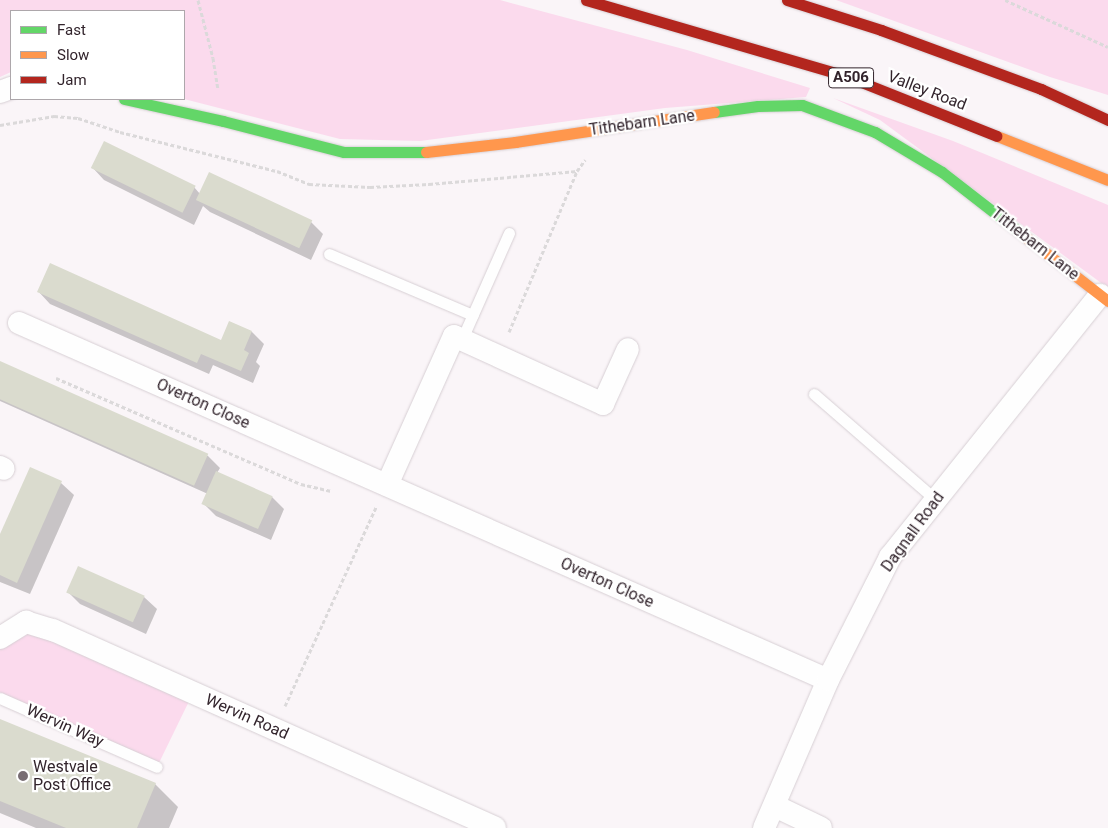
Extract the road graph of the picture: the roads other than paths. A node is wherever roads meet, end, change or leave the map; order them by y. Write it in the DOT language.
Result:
graph roads {
  1 [pos="586,0"];
  2 [pos="787,0"];
  3 [pos="129,100"];
  4 [pos="1108,120"];
  5 [pos="1108,180"];
  6 [pos="509,233"];
  7 [pos="329,254"];
  8 [pos="1104,298"];
  9 [pos="473,315"];
  10 [pos="19,323"];
  11 [pos="462,339"];
  12 [pos="628,348"];
  13 [pos="814,394"];
  14 [pos="387,485"];
  15 [pos="936,500"];
  16 [pos="0,638"];
  17 [pos="828,680"];
  18 [pos="0,698"];
  19 [pos="158,767"];
  20 [pos="775,806"];
  21 [pos="495,828"];
  22 [pos="764,828"];
  23 [pos="821,828"];
  1 -- 5 [label="street, Valley Road / A506"];
  2 -- 4 [label="street"];
  3 -- 8 [label="street, Tithebarn Lane"];
  6 -- 9 [label="lane"];
  7 -- 9 [label="lane"];
  8 -- 15 [label="street, Dagnall Road"];
  9 -- 11 [label="lane"];
  10 -- 14 [label="street, Overton Close"];
  11 -- 12 [label="street"];
  11 -- 14 [label="street"];
  13 -- 15 [label="lane"];
  14 -- 17 [label="street, Overton Close"];
  15 -- 17 [label="street, Dagnall Road"];
  16 -- 21 [label="street, Wervin Road"];
  17 -- 20 [label="street, Dagnall Road"];
  18 -- 19 [label="lane, Wervin Way"];
  20 -- 22 [label="street, Dagnall Road"];
  20 -- 23 [label="street"];
}
